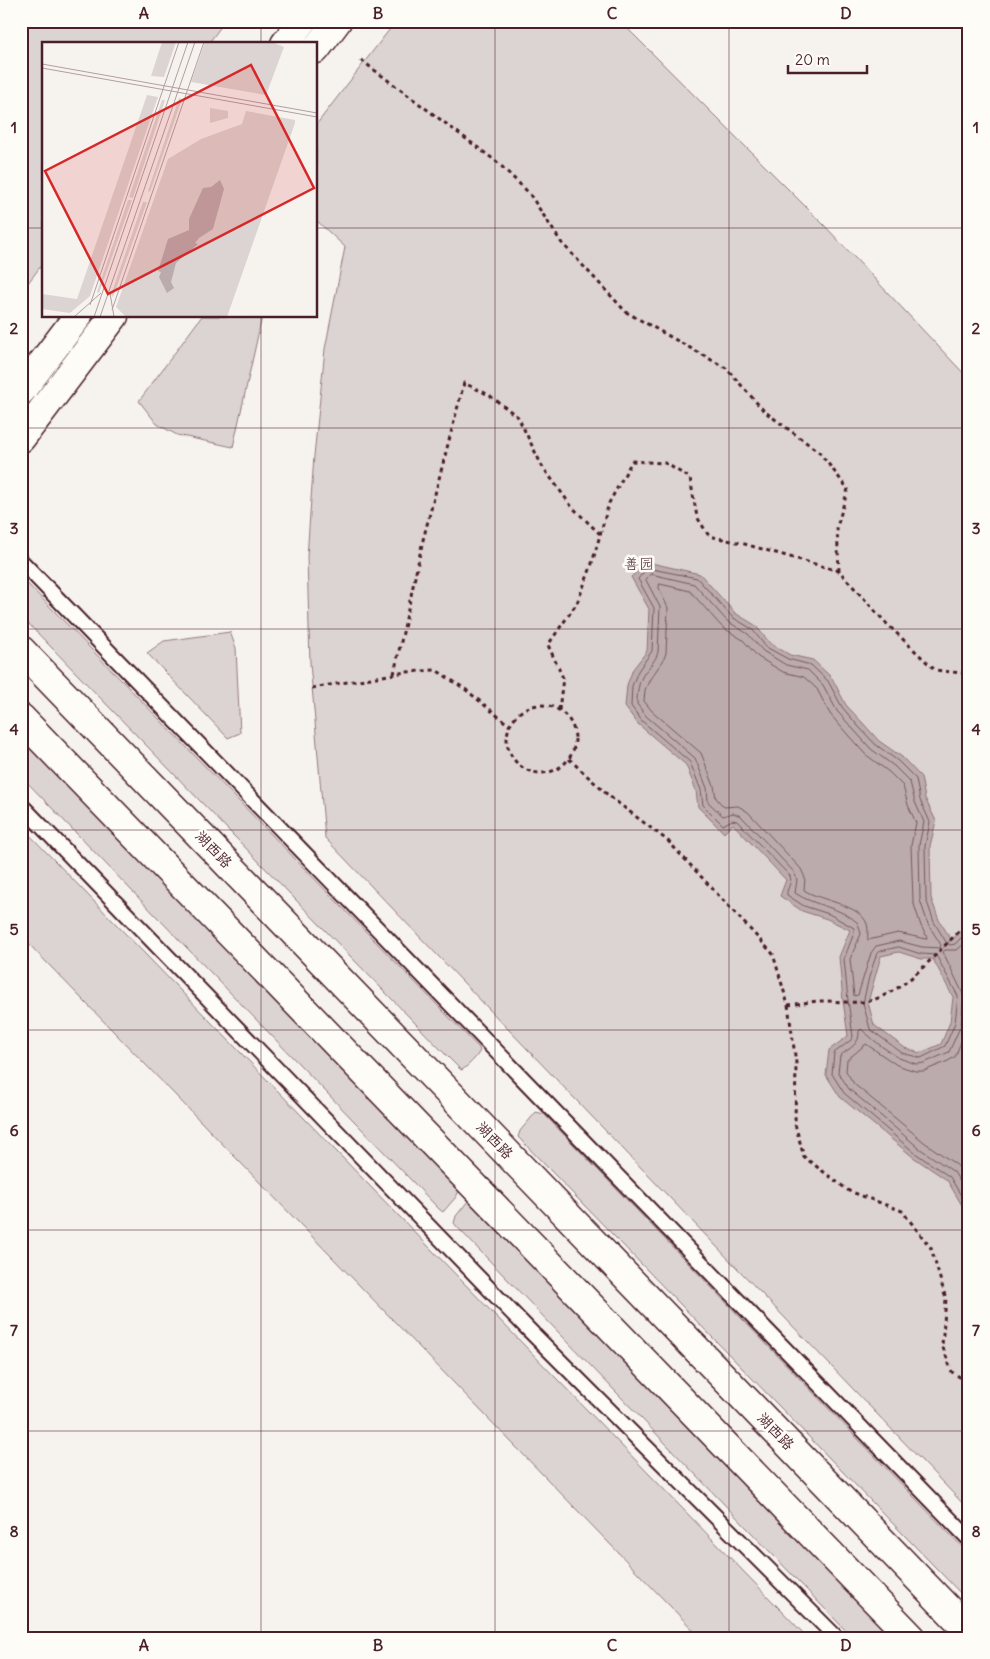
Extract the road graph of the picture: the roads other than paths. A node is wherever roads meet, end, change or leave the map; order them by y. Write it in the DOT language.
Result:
graph roads {
  1 [pos="302,21"];
  2 [pos="337,21"];
  3 [pos="286,42"];
  4 [pos="318,46"];
  5 [pos="76,318"];
  6 [pos="112,318"];
  7 [pos="21,391"];
  8 [pos="21,438"];
  9 [pos="21,561"];
  10 [pos="21,650"];
  11 [pos="21,718"];
  12 [pos="21,805"];
  13 [pos="969,1540"];
  14 [pos="966,1626"];
  15 [pos="837,1638"];
  16 [pos="912,1638"];
  1 -- 3 [label="main road"];
  2 -- 4 [label="main road"];
  5 -- 7 [label="main road"];
  6 -- 8 [label="main road"];
  9 -- 13 [label="lane"];
  10 -- 14 [label="main road, 湖西路"];
  11 -- 16 [label="main road"];
  12 -- 15 [label="lane"];
}
